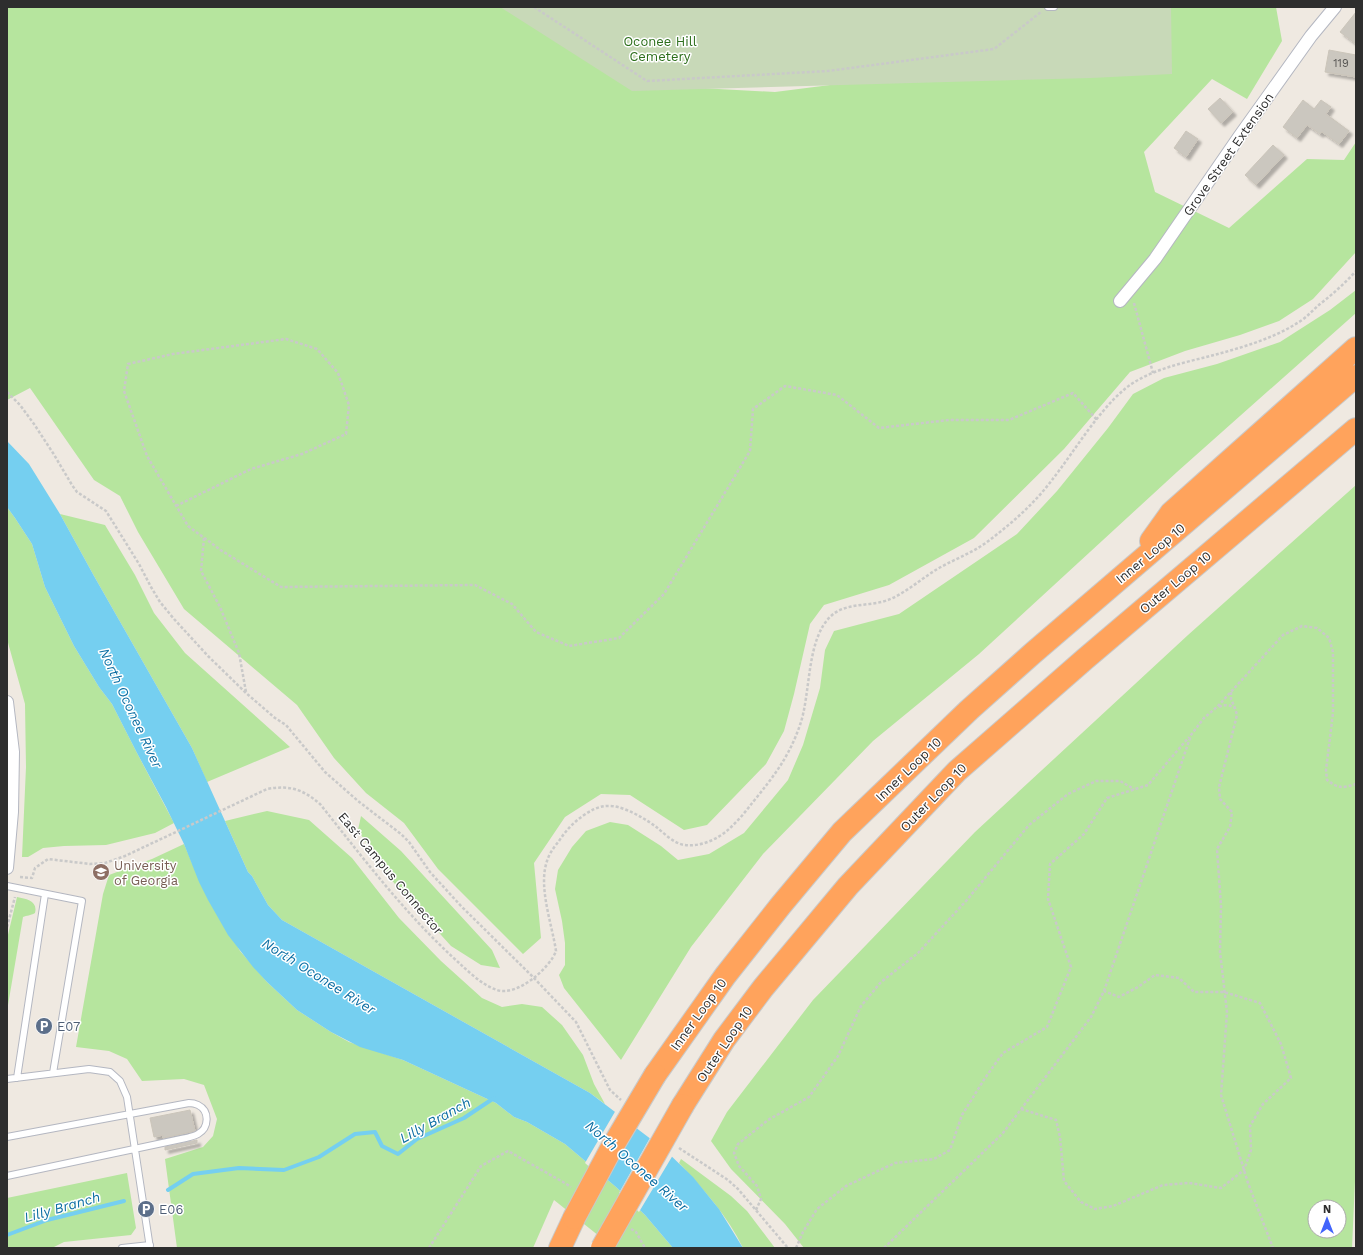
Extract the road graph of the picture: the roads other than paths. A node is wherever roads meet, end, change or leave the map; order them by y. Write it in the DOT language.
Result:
graph roads {
  1 [pos="1048,7"];
  2 [pos="1054,7"];
  3 [pos="1335,7"];
  4 [pos="1120,301"];
  5 [pos="1356,348"];
  6 [pos="1356,376"];
  7 [pos="1356,429"];
  8 [pos="1131,568"];
  9 [pos="7,702"];
  10 [pos="7,868"];
  11 [pos="7,886"];
  12 [pos="45,894"];
  13 [pos="53,1073"];
  14 [pos="17,1078"];
  15 [pos="7,1079"];
  16 [pos="130,1114"];
  17 [pos="7,1137"];
  18 [pos="135,1148"];
  19 [pos="7,1176"];
  20 [pos="150,1246"];
  21 [pos="122,1248"];
  22 [pos="560,1248"];
  23 [pos="602,1248"];
  1 -- 2 [label="lane"];
  3 -- 4 [label="street, Grove Street Extension"];
  5 -- 8 [label="highway"];
  6 -- 8 [label="highway, Inner Loop 10"];
  7 -- 23 [label="highway, Outer Loop 10, bridge"];
  8 -- 22 [label="highway, Inner Loop 10, bridge"];
  9 -- 10 [label="street"];
  11 -- 12 [label="lane"];
  12 -- 13 [label="lane"];
  12 -- 14 [label="lane"];
  13 -- 14 [label="lane"];
  13 -- 16 [label="lane"];
  14 -- 15 [label="lane"];
  16 -- 17 [label="lane"];
  16 -- 18 [label="lane"];
  16 -- 18 [label="lane"];
  18 -- 19 [label="lane"];
  18 -- 20 [label="lane"];
  20 -- 21 [label="lane"];
}
